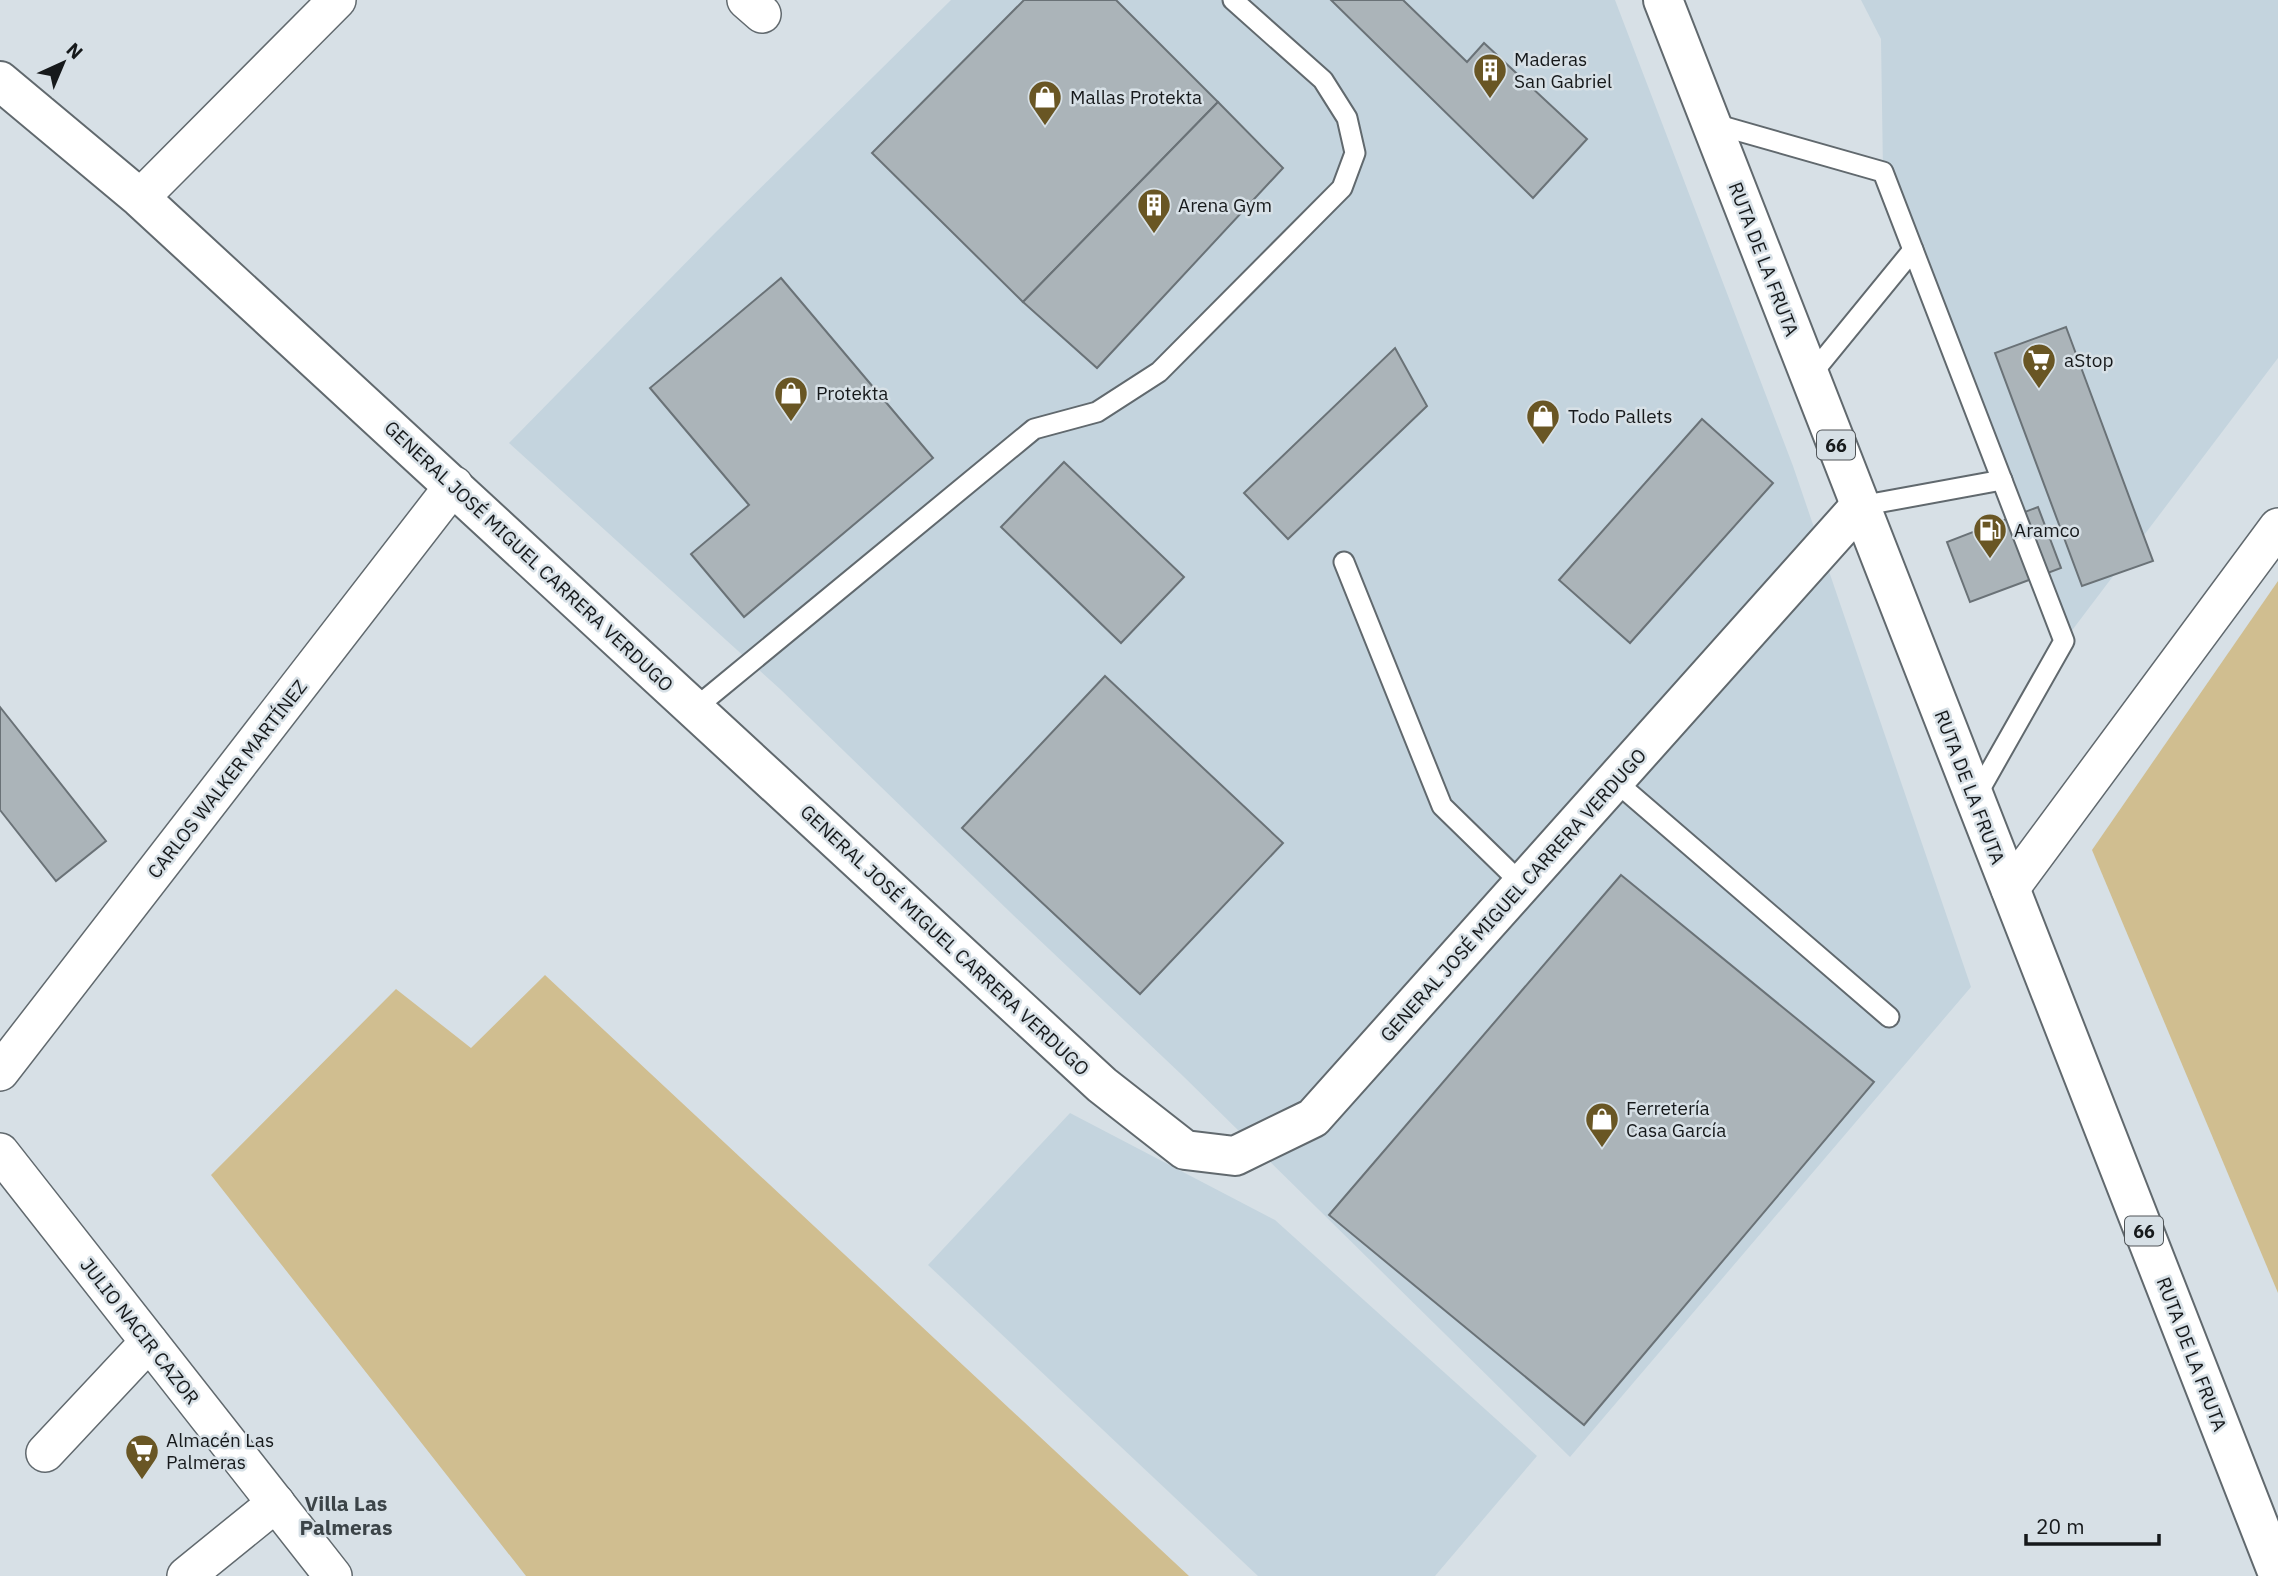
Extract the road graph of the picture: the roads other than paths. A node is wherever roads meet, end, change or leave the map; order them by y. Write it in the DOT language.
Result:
graph roads {
  1 [pos="337,0"];
  2 [pos="1233,0"];
  3 [pos="1663,0"];
  4 [pos="0,81"];
  5 [pos="1711,123"];
  6 [pos="141,198"];
  7 [pos="1913,250"];
  8 [pos="1810,376"];
  9 [pos="2003,480"];
  10 [pos="454,485"];
  11 [pos="1860,506"];
  12 [pos="2278,527"];
  13 [pos="1344,562"];
  14 [pos="694,709"];
  15 [pos="1615,782"];
  16 [pos="1975,799"];
  17 [pos="1521,884"];
  18 [pos="2010,889"];
  19 [pos="1889,1017"];
  20 [pos="0,1072"];
  21 [pos="0,1152"];
  22 [pos="149,1342"];
  23 [pos="45,1453"];
  24 [pos="275,1503"];
  25 [pos="2278,1574"];
  26 [pos="186,1576"];
  27 [pos="333,1576"];
  1 -- 6 [label="street"];
  2 -- 14 [label="lane"];
  3 -- 5 [label="main road, RUTA DE LA FRUTA / 66"];
  4 -- 6 [label="main road, GENERAL JOSÉ MIGUEL CARRERA VERDUGO"];
  5 -- 7 [label="lane"];
  5 -- 8 [label="main road, RUTA DE LA FRUTA / 66"];
  6 -- 10 [label="main road, GENERAL JOSÉ MIGUEL CARRERA VERDUGO"];
  7 -- 8 [label="lane"];
  7 -- 9 [label="lane"];
  8 -- 11 [label="main road, RUTA DE LA FRUTA / 66"];
  9 -- 11 [label="lane"];
  9 -- 16 [label="lane"];
  10 -- 14 [label="main road, GENERAL JOSÉ MIGUEL CARRERA VERDUGO"];
  10 -- 20 [label="street, CARLOS WALKER MARTÍNEZ"];
  11 -- 15 [label="main road, GENERAL JOSÉ MIGUEL CARRERA VERDUGO"];
  11 -- 16 [label="main road, RUTA DE LA FRUTA / 66"];
  12 -- 18 [label="street"];
  13 -- 17 [label="lane"];
  14 -- 17 [label="main road, GENERAL JOSÉ MIGUEL CARRERA VERDUGO"];
  15 -- 17 [label="main road, GENERAL JOSÉ MIGUEL CARRERA VERDUGO"];
  15 -- 19 [label="lane"];
  16 -- 18 [label="main road, RUTA DE LA FRUTA / 66"];
  18 -- 25 [label="main road, RUTA DE LA FRUTA / 66"];
  21 -- 22 [label="street, JULIO NACIR CAZOR"];
  22 -- 23 [label="street"];
  22 -- 24 [label="street, JULIO NACIR CAZOR"];
  24 -- 26 [label="street"];
  24 -- 27 [label="street, JULIO NACIR CAZOR"];
}
